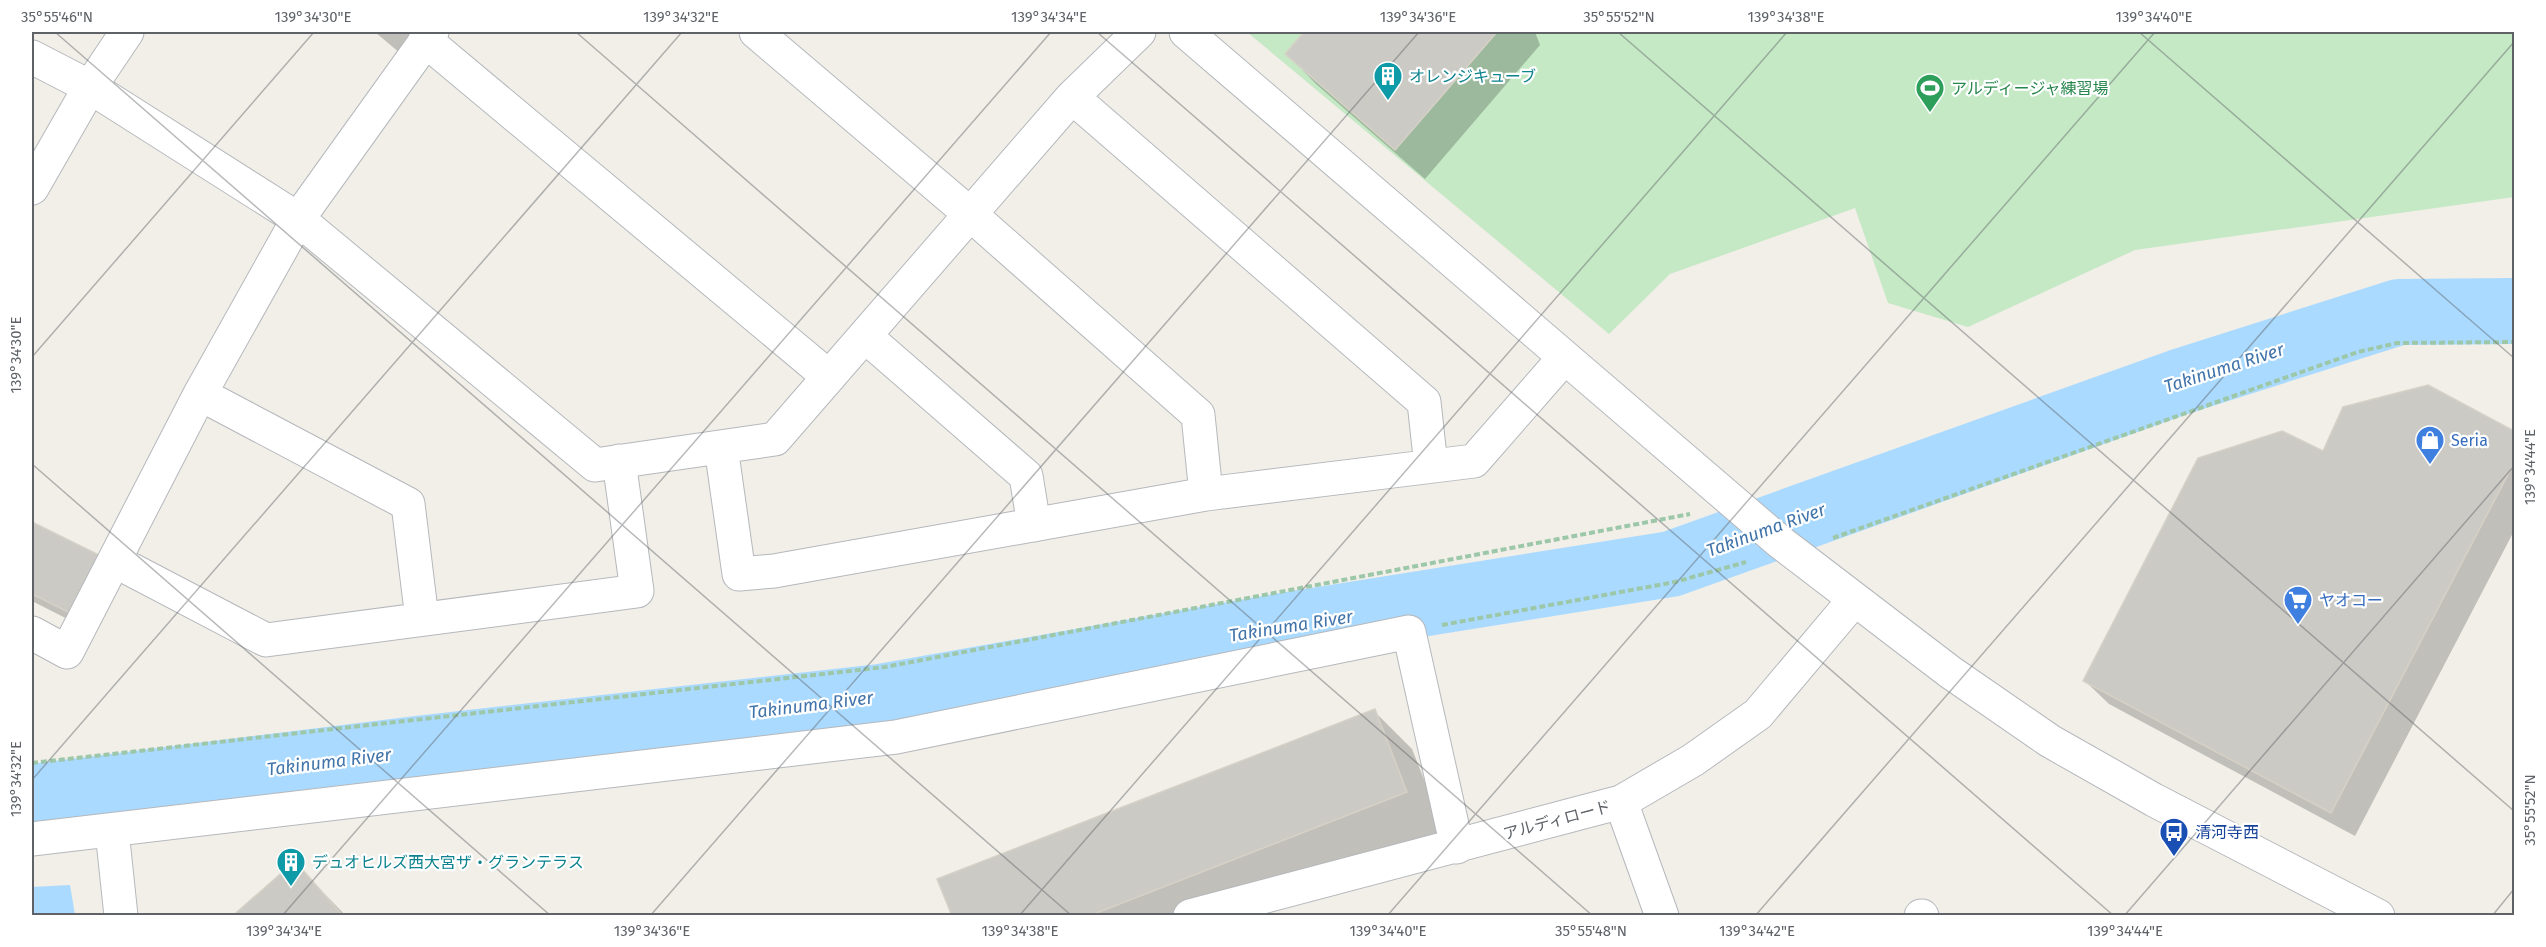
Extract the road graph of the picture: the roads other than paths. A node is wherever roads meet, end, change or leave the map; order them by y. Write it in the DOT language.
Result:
graph roads {
  1 [pos="127,32"];
  2 [pos="756,32"];
  3 [pos="1139,32"];
  4 [pos="1186,32"];
  5 [pos="429,36"];
  6 [pos="32,57"];
  7 [pos="90,87"];
  8 [pos="1072,97"];
  9 [pos="32,188"];
  10 [pos="970,214"];
  11 [pos="298,219"];
  12 [pos="865,336"];
  13 [pos="1564,358"];
  14 [pos="829,377"];
  15 [pos="200,394"];
  16 [pos="721,447"];
  17 [pos="619,461"];
  18 [pos="1431,466"];
  19 [pos="1206,494"];
  20 [pos="1034,525"];
  21 [pos="115,561"];
  22 [pos="1854,600"];
  23 [pos="422,618"];
  24 [pos="32,633"];
  25 [pos="1621,802"];
  26 [pos="112,831"];
  27 [pos="32,839"];
  28 [pos="1457,847"];
  29 [pos="121,915"];
  30 [pos="1191,915"];
  31 [pos="1662,915"];
  32 [pos="2378,915"];
  1 -- 7 [label="street"];
  2 -- 10 [label="street"];
  3 -- 8 [label="street"];
  4 -- 13 [label="street"];
  5 -- 11 [label="street"];
  5 -- 14 [label="street"];
  6 -- 7 [label="street"];
  7 -- 9 [label="street"];
  7 -- 11 [label="street"];
  8 -- 10 [label="street"];
  8 -- 18 [label="street"];
  10 -- 12 [label="street"];
  10 -- 19 [label="street"];
  11 -- 15 [label="street"];
  11 -- 17 [label="street"];
  12 -- 14 [label="street"];
  12 -- 20 [label="street"];
  13 -- 18 [label="street"];
  13 -- 22 [label="street"];
  14 -- 16 [label="street"];
  15 -- 21 [label="street"];
  15 -- 23 [label="street"];
  16 -- 17 [label="street"];
  16 -- 20 [label="street"];
  17 -- 23 [label="street"];
  18 -- 19 [label="street"];
  19 -- 20 [label="street"];
  21 -- 23 [label="street"];
  21 -- 24 [label="street"];
  22 -- 25 [label="street, アルディロード"];
  22 -- 32 [label="street"];
  25 -- 28 [label="street, アルディロード"];
  25 -- 31 [label="street"];
  26 -- 27 [label="street"];
  26 -- 28 [label="street"];
  26 -- 29 [label="street"];
  28 -- 30 [label="street, アルディロード"];
}
